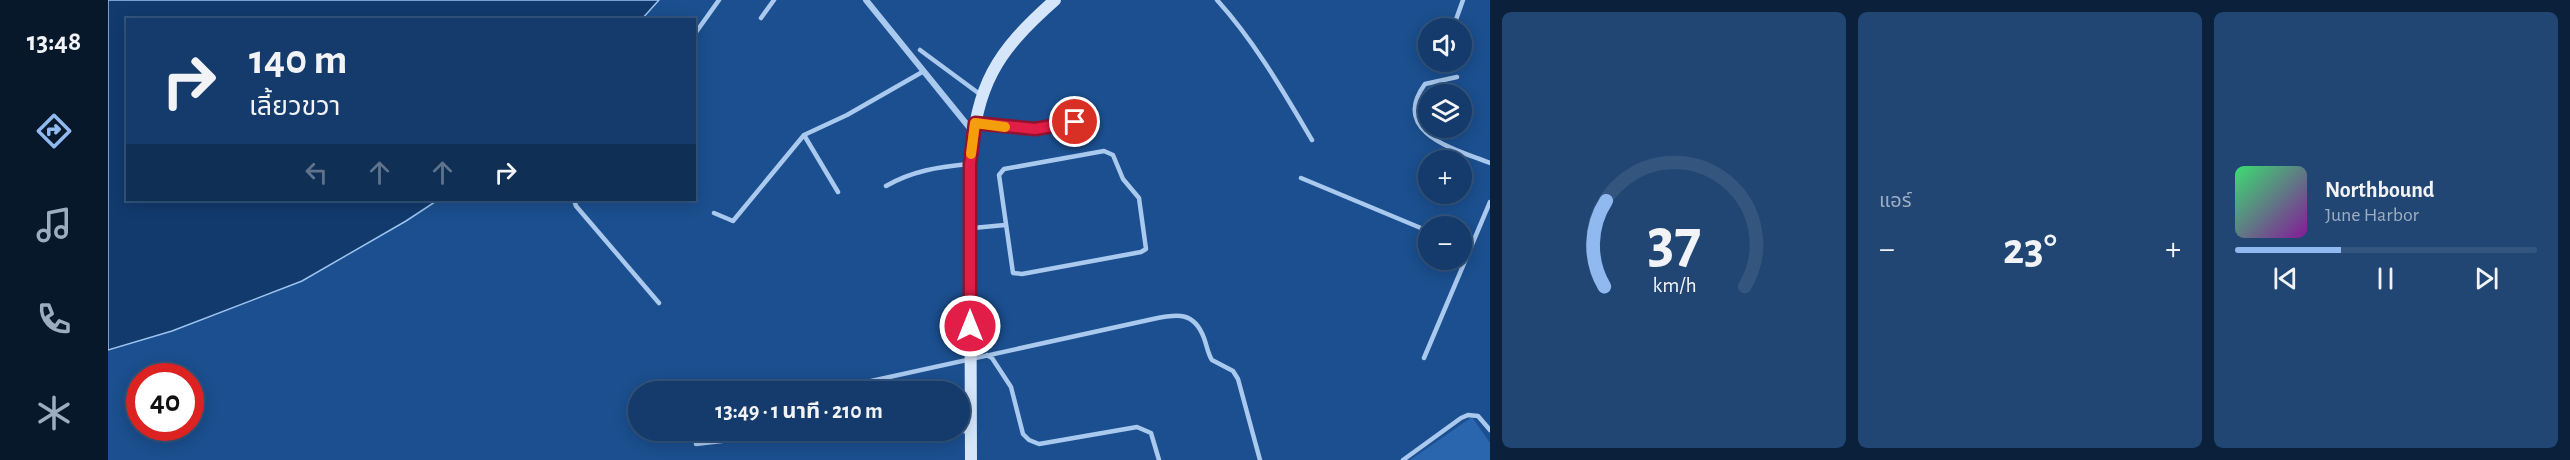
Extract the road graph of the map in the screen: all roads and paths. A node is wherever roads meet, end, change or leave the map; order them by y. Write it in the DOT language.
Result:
graph roads {
  1 [pos="719,0"];
  2 [pos="774,0"];
  3 [pos="866,0"];
  4 [pos="1056,0"];
  5 [pos="1217,0"];
  6 [pos="1463,0"];
  7 [pos="761,18"];
  8 [pos="1457,18"];
  9 [pos="696,32"];
  10 [pos="920,50"];
  11 [pos="924,71"];
  12 [pos="1457,77"];
  13 [pos="981,95"];
  14 [pos="1075,122"];
  15 [pos="974,128"];
  16 [pos="804,135"];
  17 [pos="1312,140"];
  18 [pos="1490,163"];
  19 [pos="970,164"];
  20 [pos="1301,178"];
  21 [pos="886,186"];
  22 [pos="838,192"];
  23 [pos="574,201"];
  24 [pos="1490,202"];
  25 [pos="714,213"];
  26 [pos="1005,225"];
  27 [pos="1418,227"];
  28 [pos="970,228"];
  29 [pos="1472,241"];
  30 [pos="1460,270"];
  31 [pos="659,303"];
  32 [pos="987,355"];
  33 [pos="970,357"];
  34 [pos="1424,358"];
  35 [pos="868,381"];
  36 [pos="1490,430"];
  37 [pos="971,431"];
  38 [pos="722,441"];
  39 [pos="696,444"];
  40 [pos="971,460"];
  41 [pos="1159,460"];
  42 [pos="1260,460"];
  43 [pos="1402,460"];
  1 -- 9 [label="lane"];
  2 -- 7 [label="lane"];
  3 -- 11 [label="street"];
  4 -- 13 [label="street"];
  5 -- 17 [label="lane"];
  6 -- 8 [label="lane"];
  10 -- 13 [label="lane"];
  11 -- 15 [label="street"];
  11 -- 16 [label="lane"];
  12 -- 18 [label="lane"];
  13 -- 15 [label="street"];
  14 -- 15 [label="lane"];
  15 -- 19 [label="street"];
  16 -- 22 [label="lane"];
  16 -- 25 [label="lane"];
  19 -- 21 [label="lane"];
  19 -- 28 [label="street"];
  20 -- 27 [label="lane"];
  23 -- 31 [label="lane"];
  24 -- 29 [label="lane"];
  26 -- 26 [label="lane"];
  26 -- 28 [label="lane"];
  28 -- 33 [label="street"];
  30 -- 34 [label="lane"];
  32 -- 33 [label="lane"];
  32 -- 41 [label="lane"];
  32 -- 42 [label="lane"];
  33 -- 35 [label="lane"];
  33 -- 37 [label="street"];
  36 -- 43 [label="lane"];
  37 -- 40 [label="street"];
  38 -- 39 [label="lane"];
}
